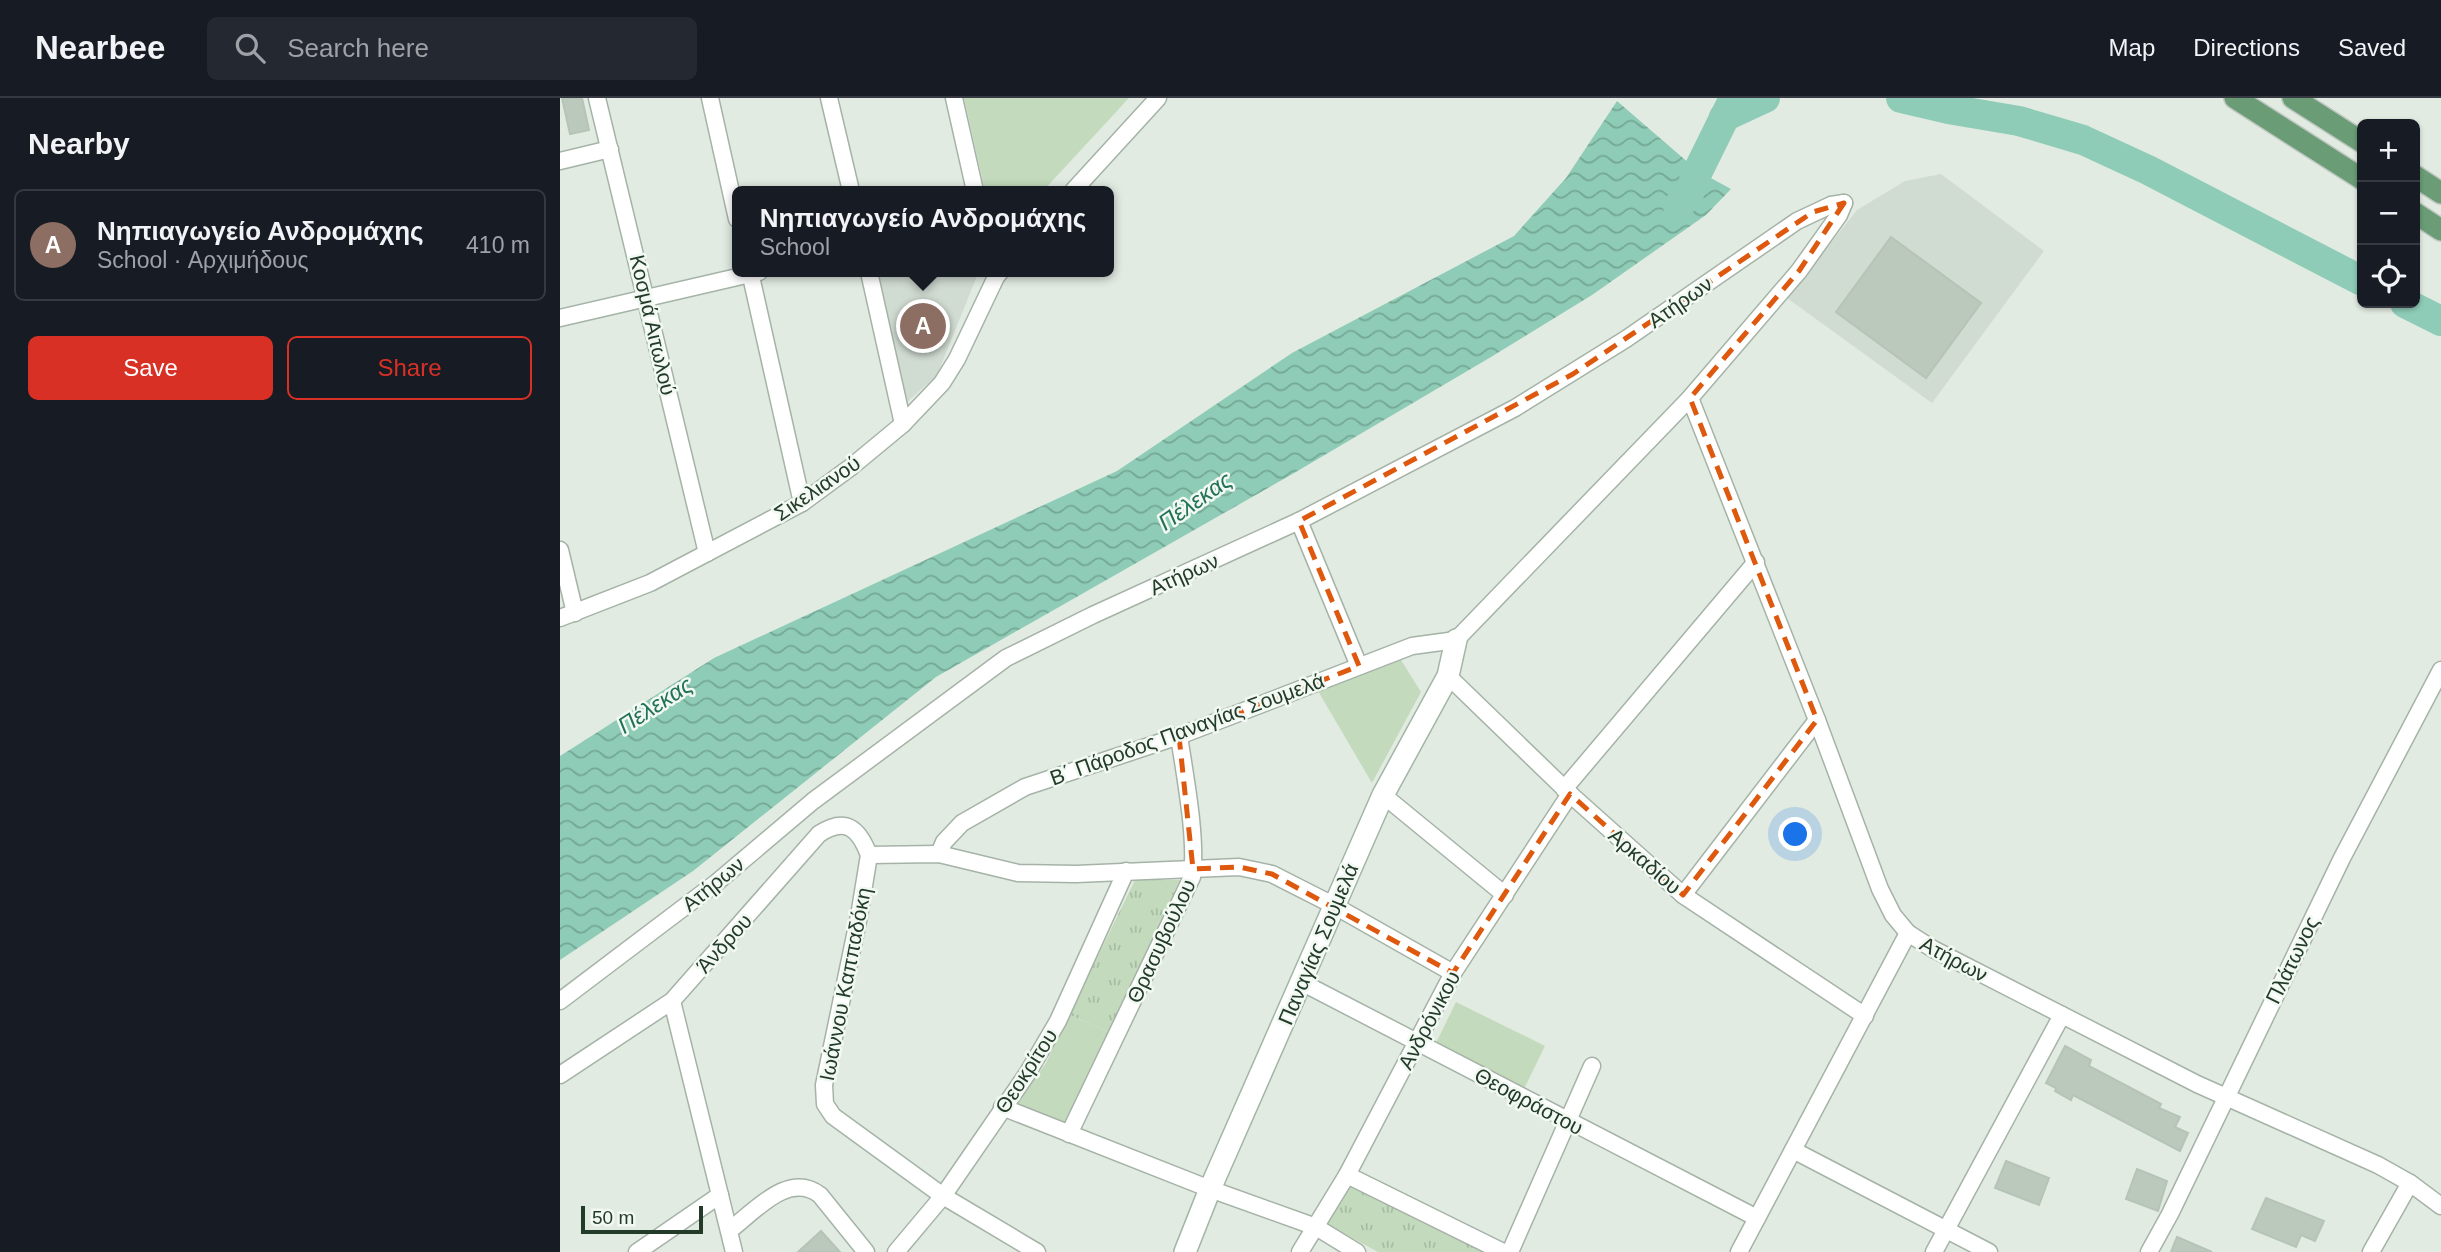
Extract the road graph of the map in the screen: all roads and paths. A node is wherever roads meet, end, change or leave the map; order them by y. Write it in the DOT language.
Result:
graph roads {
  1 [pos="597,98"];
  2 [pos="710,98"];
  3 [pos="829,98"];
  4 [pos="954,98"];
  5 [pos="1158,98"];
  6 [pos="2235,98"];
  7 [pos="2293,98"];
  8 [pos="2357,139"];
  9 [pos="610,149"];
  10 [pos="560,161"];
  11 [pos="2357,176"];
  12 [pos="2420,179"];
  13 [pos="849,186"];
  14 [pos="974,186"];
  15 [pos="1078,186"];
  16 [pos="2441,193"];
  17 [pos="732,197"];
  18 [pos="2420,216"];
  19 [pos="2441,230"];
  20 [pos="735,277"];
  21 [pos="754,277"];
  22 [pos="870,277"];
  23 [pos="995,277"];
  24 [pos="646,297"];
  25 [pos="560,318"];
  26 [pos="1690,398"];
  27 [pos="903,424"];
  28 [pos="802,503"];
  29 [pos="1299,521"];
  30 [pos="560,550"];
  31 [pos="706,553"];
  32 [pos="1756,562"];
  33 [pos="568,615"];
  34 [pos="1456,639"];
  35 [pos="1359,666"];
  36 [pos="2441,670"];
  37 [pos="1448,676"];
  38 [pos="1817,720"];
  39 [pos="1179,736"];
  40 [pos="1567,791"];
  41 [pos="1383,795"];
  42 [pos="939,854"];
  43 [pos="869,855"];
  44 [pos="1193,869"];
  45 [pos="1126,871"];
  46 [pos="1505,895"];
  47 [pos="1683,895"];
  48 [pos="1333,905"];
  49 [pos="1908,933"];
  50 [pos="1453,974"];
  51 [pos="1301,982"];
  52 [pos="560,1001"];
  53 [pos="672,1001"];
  54 [pos="2062,1015"];
  55 [pos="1865,1016"];
  56 [pos="1418,1042"];
  57 [pos="1592,1066"];
  58 [pos="560,1075"];
  59 [pos="2227,1096"];
  60 [pos="1002,1107"];
  61 [pos="1568,1122"];
  62 [pos="1069,1134"];
  63 [pos="1793,1150"];
  64 [pos="1347,1175"];
  65 [pos="2410,1183"];
  66 [pos="1210,1189"];
  67 [pos="720,1195"];
  68 [pos="943,1196"];
  69 [pos="2441,1206"];
  70 [pos="1757,1218"];
  71 [pos="1316,1227"];
  72 [pos="730,1230"];
  73 [pos="1946,1230"];
  74 [pos="637,1252"];
  75 [pos="734,1252"];
  76 [pos="866,1252"];
  77 [pos="896,1252"];
  78 [pos="1037,1252"];
  79 [pos="1185,1252"];
  80 [pos="1300,1252"];
  81 [pos="1357,1252"];
  82 [pos="1503,1252"];
  83 [pos="1510,1252"];
  84 [pos="1739,1252"];
  85 [pos="1934,1252"];
  86 [pos="1989,1252"];
  87 [pos="2149,1252"];
  88 [pos="2371,1252"];
  1 -- 9 [label="street, Κοσμά Αιτωλού"];
  2 -- 17 [label="street"];
  3 -- 13 [label="street"];
  4 -- 14 [label="street"];
  5 -- 15 [label="street"];
  6 -- 11 [label="main road"];
  7 -- 8 [label="main road"];
  9 -- 10 [label="street"];
  9 -- 24 [label="street, Κοσμά Αιτωλού"];
  12 -- 16 [label="main road"];
  18 -- 19 [label="main road"];
  20 -- 24 [label="street"];
  21 -- 28 [label="street"];
  22 -- 27 [label="street"];
  23 -- 27 [label="street, Σικελιανού"];
  24 -- 25 [label="street"];
  24 -- 31 [label="street, Κοσμά Αιτωλού"];
  26 -- 29 [label="street, Ατήρων"];
  26 -- 32 [label="street, Ατήρων"];
  26 -- 34 [label="street"];
  27 -- 28 [label="street, Σικελιανού"];
  28 -- 31 [label="street, Σικελιανού"];
  29 -- 35 [label="street"];
  29 -- 52 [label="street, Ατήρων"];
  30 -- 33 [label="street"];
  31 -- 33 [label="street, Σικελιανού"];
  32 -- 38 [label="street, Ατήρων"];
  32 -- 40 [label="street, Ανδρόνικου"];
  34 -- 35 [label="street, Β΄ Πάροδος Παναγίας Σουμελά"];
  34 -- 37 [label="street, Παναγίας Σουμελά"];
  35 -- 39 [label="street, Β΄ Πάροδος Παναγίας Σουμελά"];
  36 -- 59 [label="street, Πλάτωνος"];
  37 -- 40 [label="street, Αρκαδίου"];
  37 -- 41 [label="street, Παναγίας Σουμελά"];
  38 -- 47 [label="street"];
  38 -- 49 [label="street, Ατήρων"];
  39 -- 42 [label="street, Β΄ Πάροδος Παναγίας Σουμελά"];
  39 -- 44 [label="street, Θρασυβούλου"];
  40 -- 46 [label="street, Ανδρόνικου"];
  40 -- 47 [label="street, Αρκαδίου"];
  41 -- 46 [label="street"];
  41 -- 48 [label="street, Παναγίας Σουμελά"];
  42 -- 43 [label="street"];
  42 -- 45 [label="street"];
  43 -- 53 [label="street, Άνδρου"];
  43 -- 68 [label="street, Ιωάννου Καππαδόκη"];
  44 -- 45 [label="street"];
  44 -- 48 [label="street"];
  44 -- 62 [label="street, Θρασυβούλου"];
  45 -- 60 [label="street, Θεοκρίτου"];
  46 -- 50 [label="street, Ανδρόνικου"];
  47 -- 55 [label="street, Αρκαδίου"];
  48 -- 50 [label="street"];
  48 -- 51 [label="street, Παναγίας Σουμελά"];
  49 -- 54 [label="street, Ατήρων"];
  49 -- 55 [label="street"];
  50 -- 56 [label="street, Ανδρόνικου"];
  51 -- 56 [label="street, Θεοφράστου"];
  51 -- 66 [label="street, Παναγίας Σουμελά"];
  53 -- 58 [label="street, Άνδρου"];
  53 -- 67 [label="street"];
  54 -- 59 [label="street, Ατήρων"];
  54 -- 73 [label="street"];
  55 -- 63 [label="street"];
  56 -- 61 [label="street, Θεοφράστου"];
  56 -- 64 [label="street, Ανδρόνικου"];
  57 -- 61 [label="street"];
  59 -- 65 [label="street, Ατήρων"];
  59 -- 87 [label="street, Πλάτωνος"];
  60 -- 62 [label="street"];
  60 -- 68 [label="street, Θεοκρίτου"];
  61 -- 70 [label="street, Θεοφράστου"];
  61 -- 83 [label="street"];
  62 -- 66 [label="street"];
  63 -- 70 [label="street"];
  63 -- 73 [label="street"];
  64 -- 71 [label="street, Ανδρόνικου"];
  64 -- 82 [label="street"];
  65 -- 69 [label="street, Ατήρων"];
  65 -- 88 [label="street"];
  66 -- 71 [label="street"];
  66 -- 79 [label="street, Παναγίας Σουμελά"];
  67 -- 72 [label="street"];
  67 -- 74 [label="street"];
  68 -- 77 [label="street, Θεοκρίτου"];
  68 -- 78 [label="street, Ιωάννου Καππαδόκη"];
  70 -- 84 [label="street"];
  71 -- 80 [label="street, Ανδρόνικου"];
  71 -- 81 [label="street"];
  72 -- 75 [label="street"];
  72 -- 76 [label="street"];
  73 -- 85 [label="street"];
  73 -- 86 [label="street"];
}
